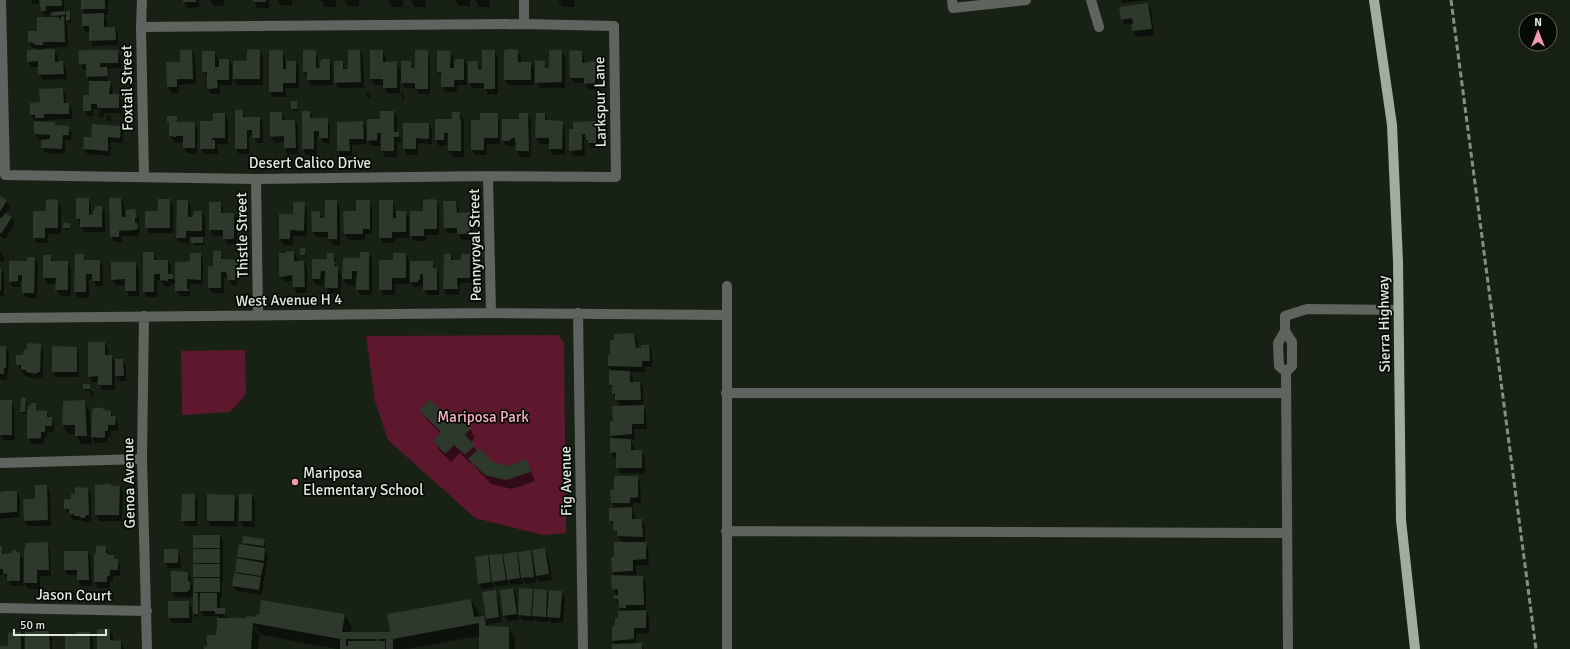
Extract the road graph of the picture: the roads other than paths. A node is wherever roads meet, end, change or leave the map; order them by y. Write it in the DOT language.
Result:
graph roads {
  1 [pos="0,0"];
  2 [pos="142,0"];
  3 [pos="524,0"];
  4 [pos="1026,0"];
  5 [pos="1091,0"];
  6 [pos="1374,0"];
  7 [pos="953,4"];
  8 [pos="524,24"];
  9 [pos="141,27"];
  10 [pos="1099,27"];
  11 [pos="144,176"];
  12 [pos="488,176"];
  13 [pos="616,177"];
  14 [pos="256,179"];
  15 [pos="727,286"];
  16 [pos="1398,310"];
  17 [pos="491,313"];
  18 [pos="578,313"];
  19 [pos="258,315"];
  20 [pos="727,315"];
  21 [pos="144,316"];
  22 [pos="0,318"];
  23 [pos="726,393"];
  24 [pos="1286,393"];
  25 [pos="142,459"];
  26 [pos="0,463"];
  27 [pos="726,531"];
  28 [pos="1287,533"];
  29 [pos="0,608"];
  30 [pos="147,612"];
  31 [pos="147,649"];
  32 [pos="583,649"];
  33 [pos="727,649"];
  34 [pos="1288,649"];
  35 [pos="1415,649"];
  1 -- 11 [label="street, Desert Calico Drive"];
  2 -- 9 [label="street, Foxtail Street"];
  3 -- 8 [label="street"];
  4 -- 7 [label="street"];
  5 -- 10 [label="street"];
  6 -- 16 [label="main road, Sierra Highway"];
  8 -- 9 [label="street"];
  8 -- 13 [label="street, Larkspur Lane"];
  9 -- 11 [label="street, Foxtail Street"];
  11 -- 14 [label="street, Desert Calico Drive"];
  12 -- 13 [label="street, Desert Calico Drive"];
  12 -- 14 [label="street, Desert Calico Drive"];
  12 -- 17 [label="street, Pennyroyal Street"];
  14 -- 19 [label="street, Thistle Street"];
  15 -- 20 [label="street"];
  16 -- 24 [label="street"];
  16 -- 35 [label="main road, Sierra Highway"];
  17 -- 18 [label="street, West Avenue H 4"];
  17 -- 19 [label="street, West Avenue H 4"];
  18 -- 20 [label="street, West Avenue H 4"];
  18 -- 32 [label="street, Fig Avenue"];
  19 -- 21 [label="street, West Avenue H 4"];
  20 -- 23 [label="street"];
  21 -- 22 [label="street, West Avenue H 4"];
  21 -- 25 [label="street, Genoa Avenue"];
  23 -- 24 [label="street"];
  23 -- 27 [label="street"];
  24 -- 28 [label="street"];
  25 -- 26 [label="street"];
  25 -- 30 [label="street, Genoa Avenue"];
  27 -- 28 [label="street"];
  27 -- 33 [label="street"];
  28 -- 34 [label="street"];
  29 -- 30 [label="street, Jason Court"];
  30 -- 31 [label="street, Genoa Avenue"];
}
